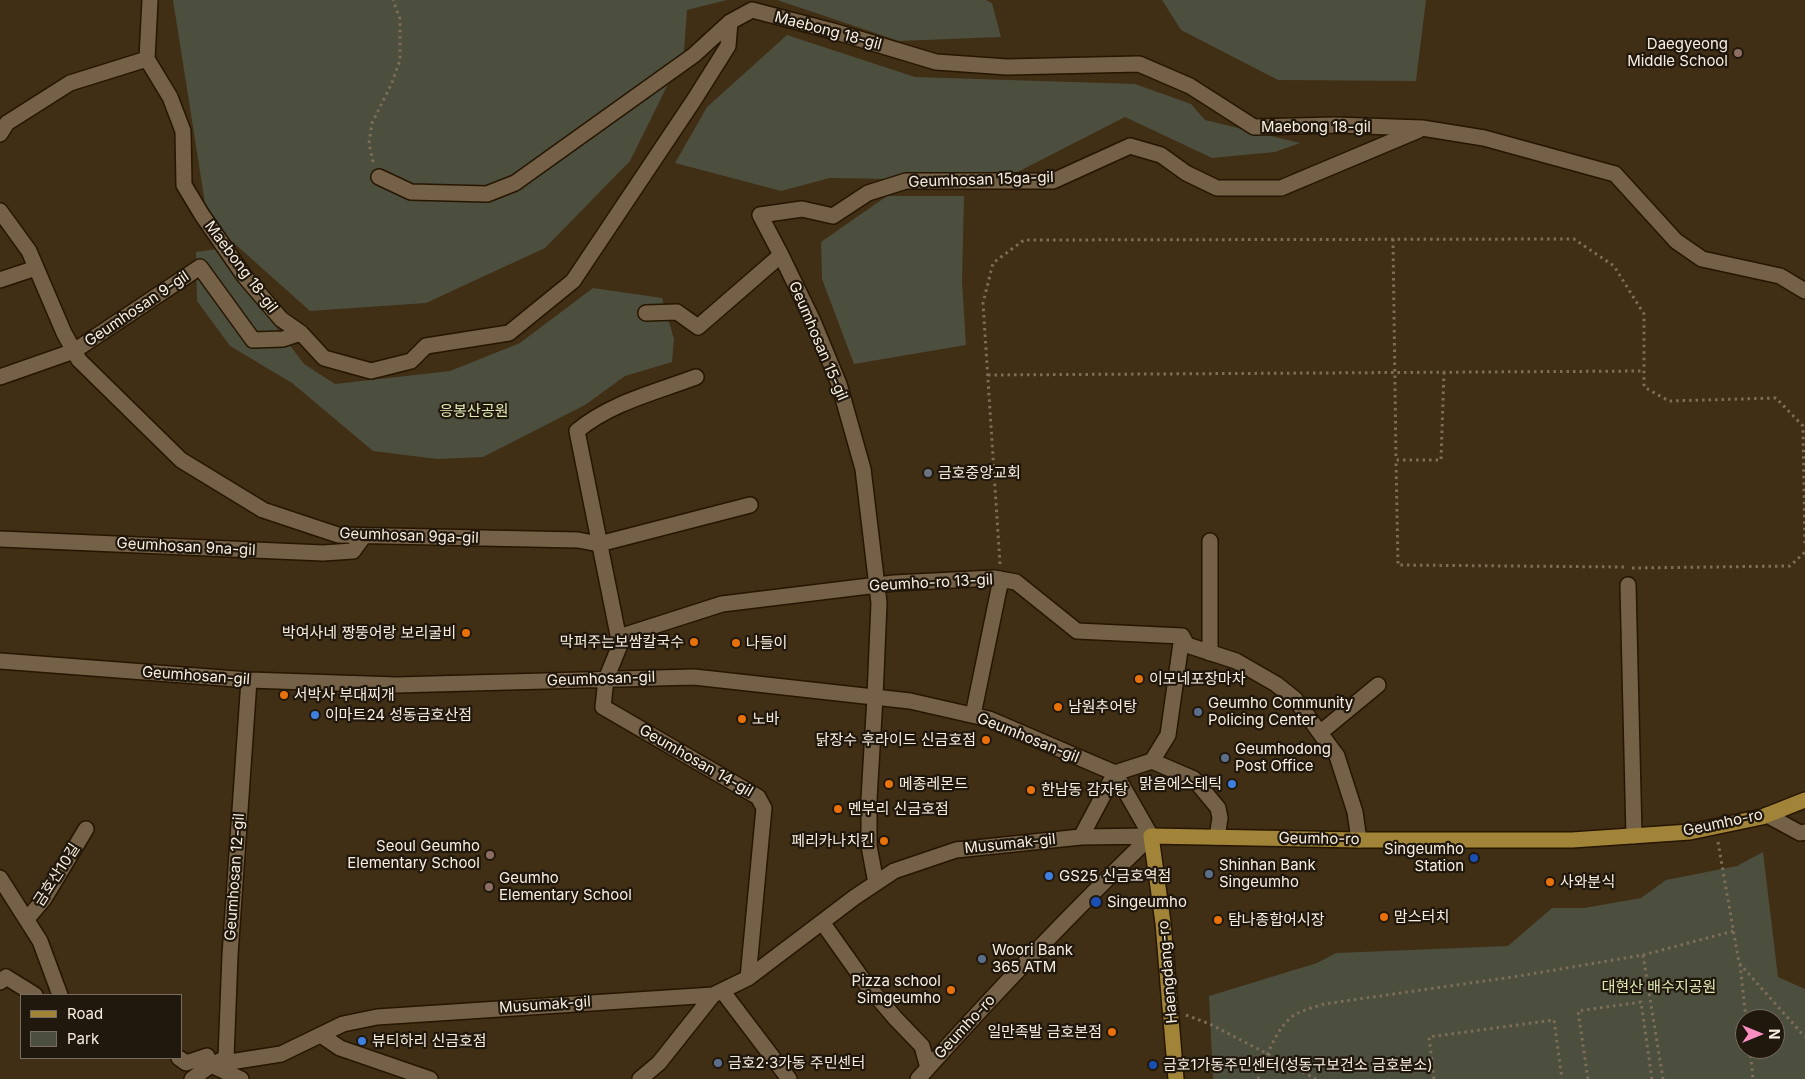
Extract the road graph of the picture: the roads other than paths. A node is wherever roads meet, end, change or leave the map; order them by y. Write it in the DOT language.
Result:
graph roads {
  1 [pos="150,0"];
  2 [pos="730,22"];
  3 [pos="147,59"];
  4 [pos="2,123"];
  5 [pos="1422,128"];
  6 [pos="379,177"];
  7 [pos="0,212"];
  8 [pos="760,215"];
  9 [pos="781,254"];
  10 [pos="36,268"];
  11 [pos="0,280"];
  12 [pos="1805,291"];
  13 [pos="646,312"];
  14 [pos="301,333"];
  15 [pos="74,351"];
  16 [pos="0,377"];
  17 [pos="696,377"];
  18 [pos="750,505"];
  19 [pos="364,536"];
  20 [pos="0,539"];
  21 [pos="1210,541"];
  22 [pos="599,544"];
  23 [pos="1002,579"];
  24 [pos="878,585"];
  25 [pos="1628,585"];
  26 [pos="1182,636"];
  27 [pos="619,637"];
  28 [pos="1210,652"];
  29 [pos="0,661"];
  30 [pos="606,679"];
  31 [pos="249,680"];
  32 [pos="1378,685"];
  33 [pos="876,697"];
  34 [pos="973,715"];
  35 [pos="1321,732"];
  36 [pos="1152,761"];
  37 [pos="1115,773"];
  38 [pos="1805,800"];
  39 [pos="1767,815"];
  40 [pos="86,829"];
  41 [pos="1805,832"];
  42 [pos="1151,836"];
  43 [pos="1634,836"];
  44 [pos="1081,837"];
  45 [pos="1217,837"];
  46 [pos="1359,840"];
  47 [pos="0,878"];
  48 [pos="876,883"];
  49 [pos="27,919"];
  50 [pos="822,922"];
  51 [pos="748,978"];
  52 [pos="0,982"];
  53 [pos="718,993"];
  54 [pos="33,994"];
  55 [pos="60,994"];
  56 [pos="321,1035"];
  57 [pos="180,1059"];
  58 [pos="211,1065"];
  59 [pos="923,1074"];
  60 [pos="192,1079"];
  61 [pos="241,1079"];
  62 [pos="430,1079"];
  63 [pos="640,1079"];
  64 [pos="789,1079"];
  65 [pos="1176,1079"];
  1 -- 3 [label="street"];
  2 -- 5 [label="street, Maebong 18-gil"];
  2 -- 6 [label="street"];
  2 -- 14 [label="street, Maebong 18-gil"];
  3 -- 4 [label="street"];
  3 -- 14 [label="street, Maebong 18-gil"];
  5 -- 8 [label="street, Geumhosan 15ga-gil"];
  5 -- 12 [label="street, Maebong 18-gil"];
  7 -- 10 [label="street, Geumhosan 9ga-gil"];
  8 -- 9 [label="street, Geumhosan 15-gil"];
  9 -- 13 [label="street"];
  9 -- 24 [label="street, Geumhosan 15-gil"];
  10 -- 11 [label="street"];
  10 -- 15 [label="street, Geumhosan 9ga-gil"];
  14 -- 15 [label="street, Geumhosan 9-gil"];
  15 -- 16 [label="street, Geumhosan 9-gil"];
  15 -- 19 [label="street, Geumhosan 9ga-gil"];
  17 -- 22 [label="street"];
  18 -- 22 [label="street, Geumhosan 9ga-gil"];
  19 -- 20 [label="street, Geumhosan 9na-gil"];
  19 -- 22 [label="street, Geumhosan 9ga-gil"];
  21 -- 28 [label="street"];
  22 -- 27 [label="street"];
  23 -- 24 [label="street, Geumho-ro 13-gil"];
  23 -- 26 [label="street, Geumho-ro 13-gil"];
  23 -- 34 [label="street"];
  24 -- 27 [label="street, Geumho-ro 13-gil"];
  24 -- 33 [label="street, Geumhosan 15-gil"];
  25 -- 43 [label="street"];
  26 -- 28 [label="street"];
  26 -- 36 [label="street"];
  27 -- 30 [label="street"];
  28 -- 35 [label="street"];
  29 -- 31 [label="street, Geumhosan-gil"];
  30 -- 31 [label="street, Geumhosan-gil"];
  30 -- 33 [label="street, Geumhosan-gil"];
  30 -- 51 [label="street, Geumhosan 14-gil"];
  31 -- 58 [label="street, Geumhosan 12-gil"];
  32 -- 35 [label="street"];
  33 -- 34 [label="street, Geumhosan-gil"];
  33 -- 48 [label="street"];
  34 -- 37 [label="street, Geumhosan-gil"];
  35 -- 46 [label="street"];
  36 -- 37 [label="street"];
  36 -- 45 [label="street"];
  37 -- 42 [label="street"];
  37 -- 44 [label="street"];
  38 -- 39 [label="main road, Geumho-ro"];
  39 -- 41 [label="street"];
  39 -- 43 [label="main road, Geumho-ro"];
  40 -- 49 [label="street, 금호산10길"];
  42 -- 44 [label="street, Musumak-gil"];
  42 -- 45 [label="main road, Geumho-ro"];
  42 -- 59 [label="street, Geumho-ro"];
  42 -- 65 [label="main road, Haengdang-ro"];
  43 -- 46 [label="main road, Geumho-ro"];
  44 -- 48 [label="street, Musumak-gil"];
  45 -- 46 [label="main road, Geumho-ro"];
  47 -- 49 [label="street"];
  48 -- 50 [label="street, Musumak-gil"];
  49 -- 55 [label="street"];
  50 -- 51 [label="street, Musumak-gil"];
  50 -- 59 [label="street, Geumho-ro"];
  51 -- 53 [label="street, Musumak-gil"];
  52 -- 54 [label="street"];
  53 -- 56 [label="street, Musumak-gil"];
  53 -- 63 [label="street"];
  53 -- 64 [label="street"];
  56 -- 58 [label="street, Musumak-gil"];
  56 -- 62 [label="street"];
  57 -- 58 [label="street"];
  58 -- 60 [label="street, Musumak-gil"];
  58 -- 61 [label="street"];
}
